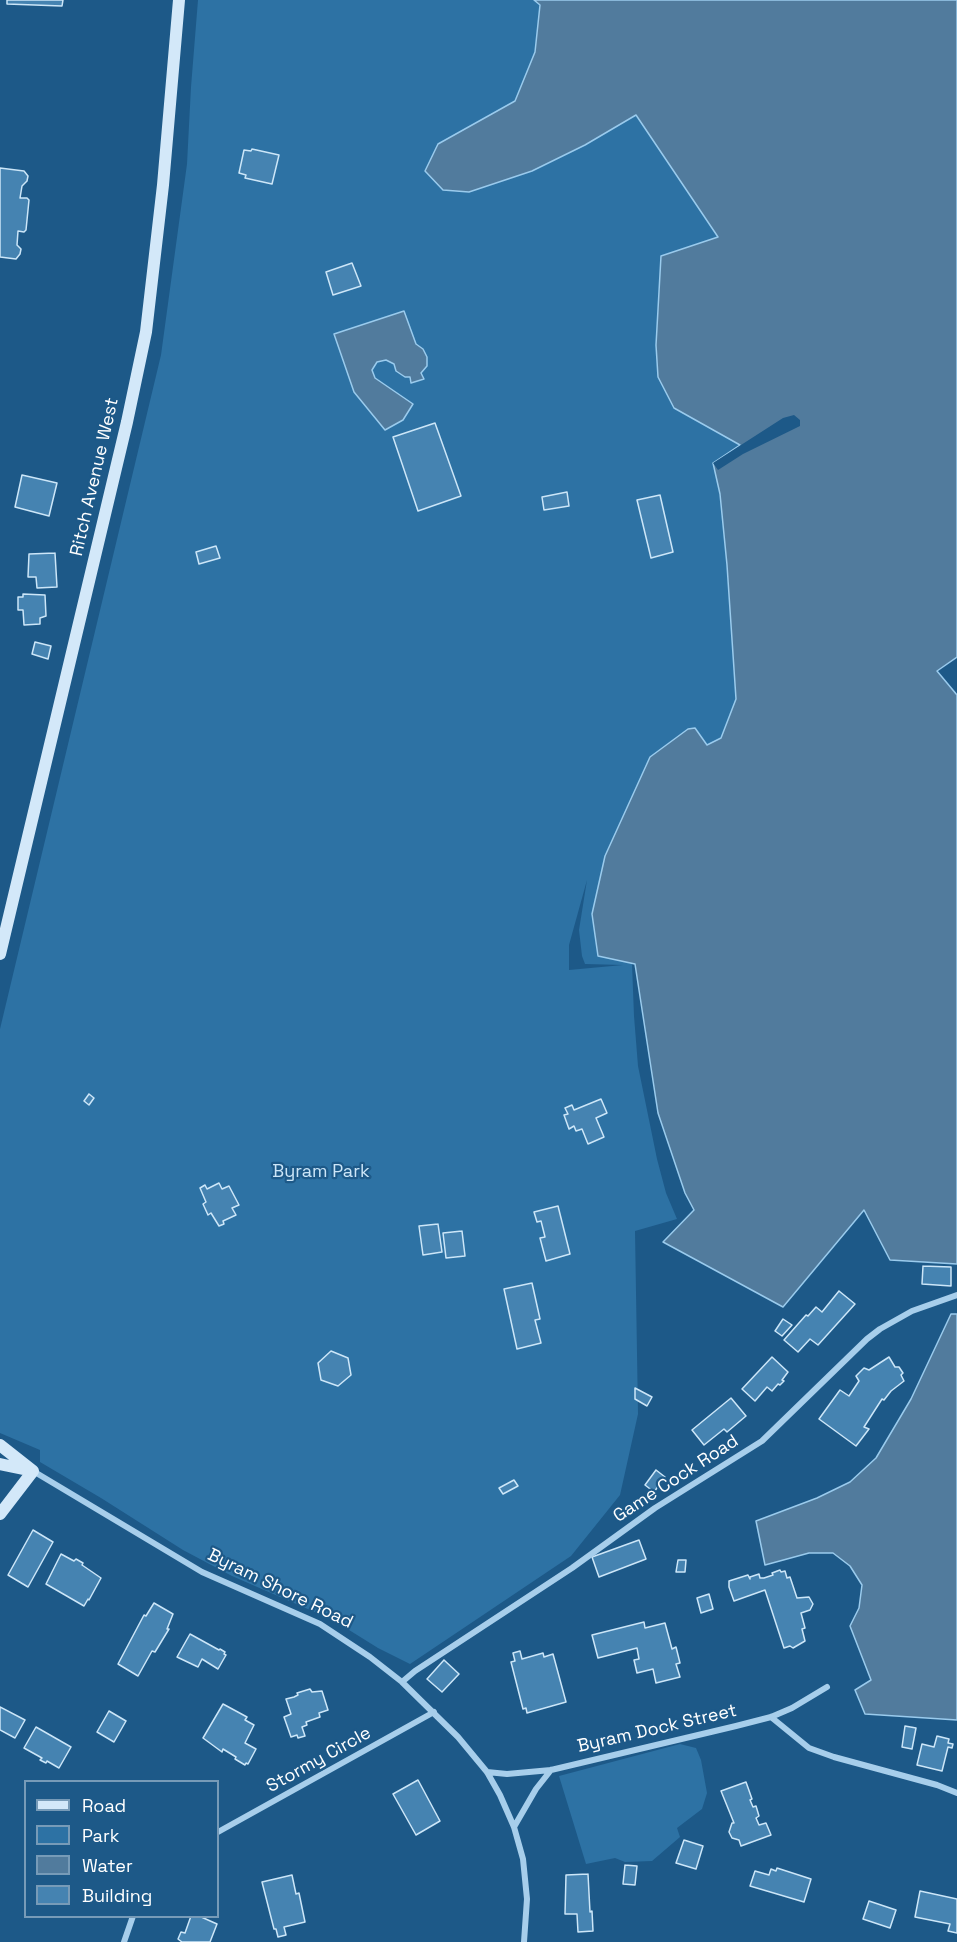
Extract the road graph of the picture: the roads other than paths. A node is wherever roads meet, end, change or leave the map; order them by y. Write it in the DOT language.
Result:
graph roads {
  1 [pos="179,0"];
  2 [pos="0,954"];
  3 [pos="957,1295"];
  4 [pos="0,1445"];
  5 [pos="0,1464"];
  6 [pos="33,1471"];
  7 [pos="0,1514"];
  8 [pos="402,1682"];
  9 [pos="827,1687"];
  10 [pos="434,1712"];
  11 [pos="771,1717"];
  12 [pos="550,1770"];
  13 [pos="487,1772"];
  14 [pos="957,1793"];
  15 [pos="514,1827"];
  16 [pos="219,1831"];
  17 [pos="133,1918"];
  18 [pos="124,1942"];
  19 [pos="524,1942"];
  1 -- 2 [label="main road, Ritch Avenue West"];
  3 -- 8 [label="street, Game Cock Road"];
  4 -- 6 [label="main road, Byram Shore Road"];
  5 -- 6 [label="main road, Byram Shore Road"];
  6 -- 7 [label="main road"];
  6 -- 8 [label="street, Byram Shore Road"];
  8 -- 10 [label="street, Byram Shore Road"];
  9 -- 11 [label="street, Byram Dock Street"];
  10 -- 13 [label="street, Byram Shore Road"];
  10 -- 16 [label="street, Stormy Circle"];
  11 -- 12 [label="street, Byram Dock Street"];
  11 -- 14 [label="street"];
  12 -- 13 [label="street, Byram Dock Street"];
  12 -- 15 [label="street"];
  13 -- 15 [label="street, Byram Shore Road"];
  15 -- 19 [label="street, Byram Shore Road"];
  17 -- 18 [label="street"];
}
